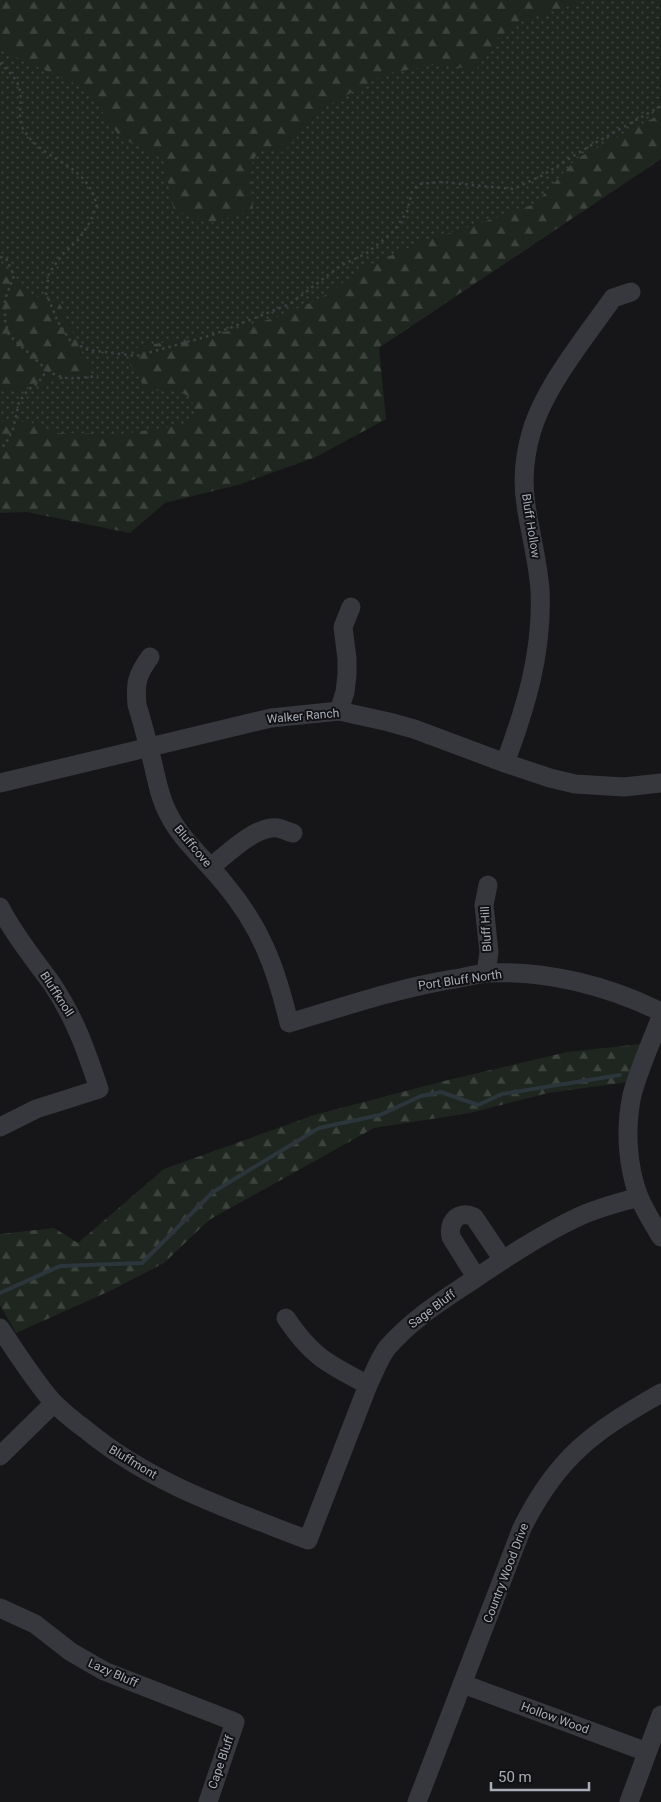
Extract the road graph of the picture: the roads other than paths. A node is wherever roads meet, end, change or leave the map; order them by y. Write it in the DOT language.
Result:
graph roads {
  1 [pos="631,292"];
  2 [pos="351,607"];
  3 [pos="150,658"];
  4 [pos="340,711"];
  5 [pos="149,747"];
  6 [pos="505,763"];
  7 [pos="0,783"];
  8 [pos="661,783"];
  9 [pos="293,833"];
  10 [pos="211,868"];
  11 [pos="488,885"];
  12 [pos="0,907"];
  13 [pos="486,974"];
  14 [pos="661,1012"];
  15 [pos="661,1017"];
  16 [pos="289,1023"];
  17 [pos="0,1127"];
  18 [pos="639,1197"];
  19 [pos="661,1237"];
  20 [pos="503,1260"];
  21 [pos="476,1277"];
  22 [pos="286,1318"];
  23 [pos="0,1328"];
  24 [pos="368,1385"];
  25 [pos="661,1393"];
  26 [pos="54,1403"];
  27 [pos="0,1456"];
  28 [pos="308,1540"];
  29 [pos="0,1608"];
  30 [pos="463,1684"];
  31 [pos="661,1715"];
  32 [pos="235,1722"];
  33 [pos="646,1752"];
  34 [pos="208,1802"];
  35 [pos="417,1802"];
  36 [pos="629,1802"];
  1 -- 6 [label="street, Bluff Hollow"];
  2 -- 4 [label="street"];
  3 -- 5 [label="street, Bluffcove"];
  4 -- 5 [label="street, Walker Ranch"];
  4 -- 6 [label="street, Walker Ranch"];
  5 -- 7 [label="street, Walker Ranch"];
  5 -- 10 [label="street, Bluffcove"];
  6 -- 8 [label="street, Walker Ranch"];
  9 -- 10 [label="street"];
  10 -- 16 [label="street, Bluffcove"];
  11 -- 13 [label="street, Bluff Hill"];
  12 -- 17 [label="street, Bluffknoll"];
  13 -- 14 [label="street, Port Bluff North"];
  13 -- 16 [label="street, Port Bluff North"];
  15 -- 18 [label="street"];
  18 -- 19 [label="street"];
  18 -- 20 [label="street, Sage Bluff"];
  20 -- 21 [label="street, Sage Bluff"];
  20 -- 21 [label="street"];
  21 -- 24 [label="street, Sage Bluff"];
  22 -- 24 [label="street"];
  23 -- 26 [label="street, Bluffmont"];
  24 -- 28 [label="street, Sage Bluff"];
  25 -- 30 [label="street, Country Wood Drive"];
  26 -- 27 [label="street"];
  26 -- 28 [label="street, Bluffmont"];
  29 -- 32 [label="street, Lazy Bluff"];
  30 -- 33 [label="street, Hollow Wood"];
  30 -- 35 [label="street, Country Wood Drive"];
  31 -- 33 [label="street"];
  32 -- 34 [label="street, Cape Bluff"];
  33 -- 36 [label="street"];
}
